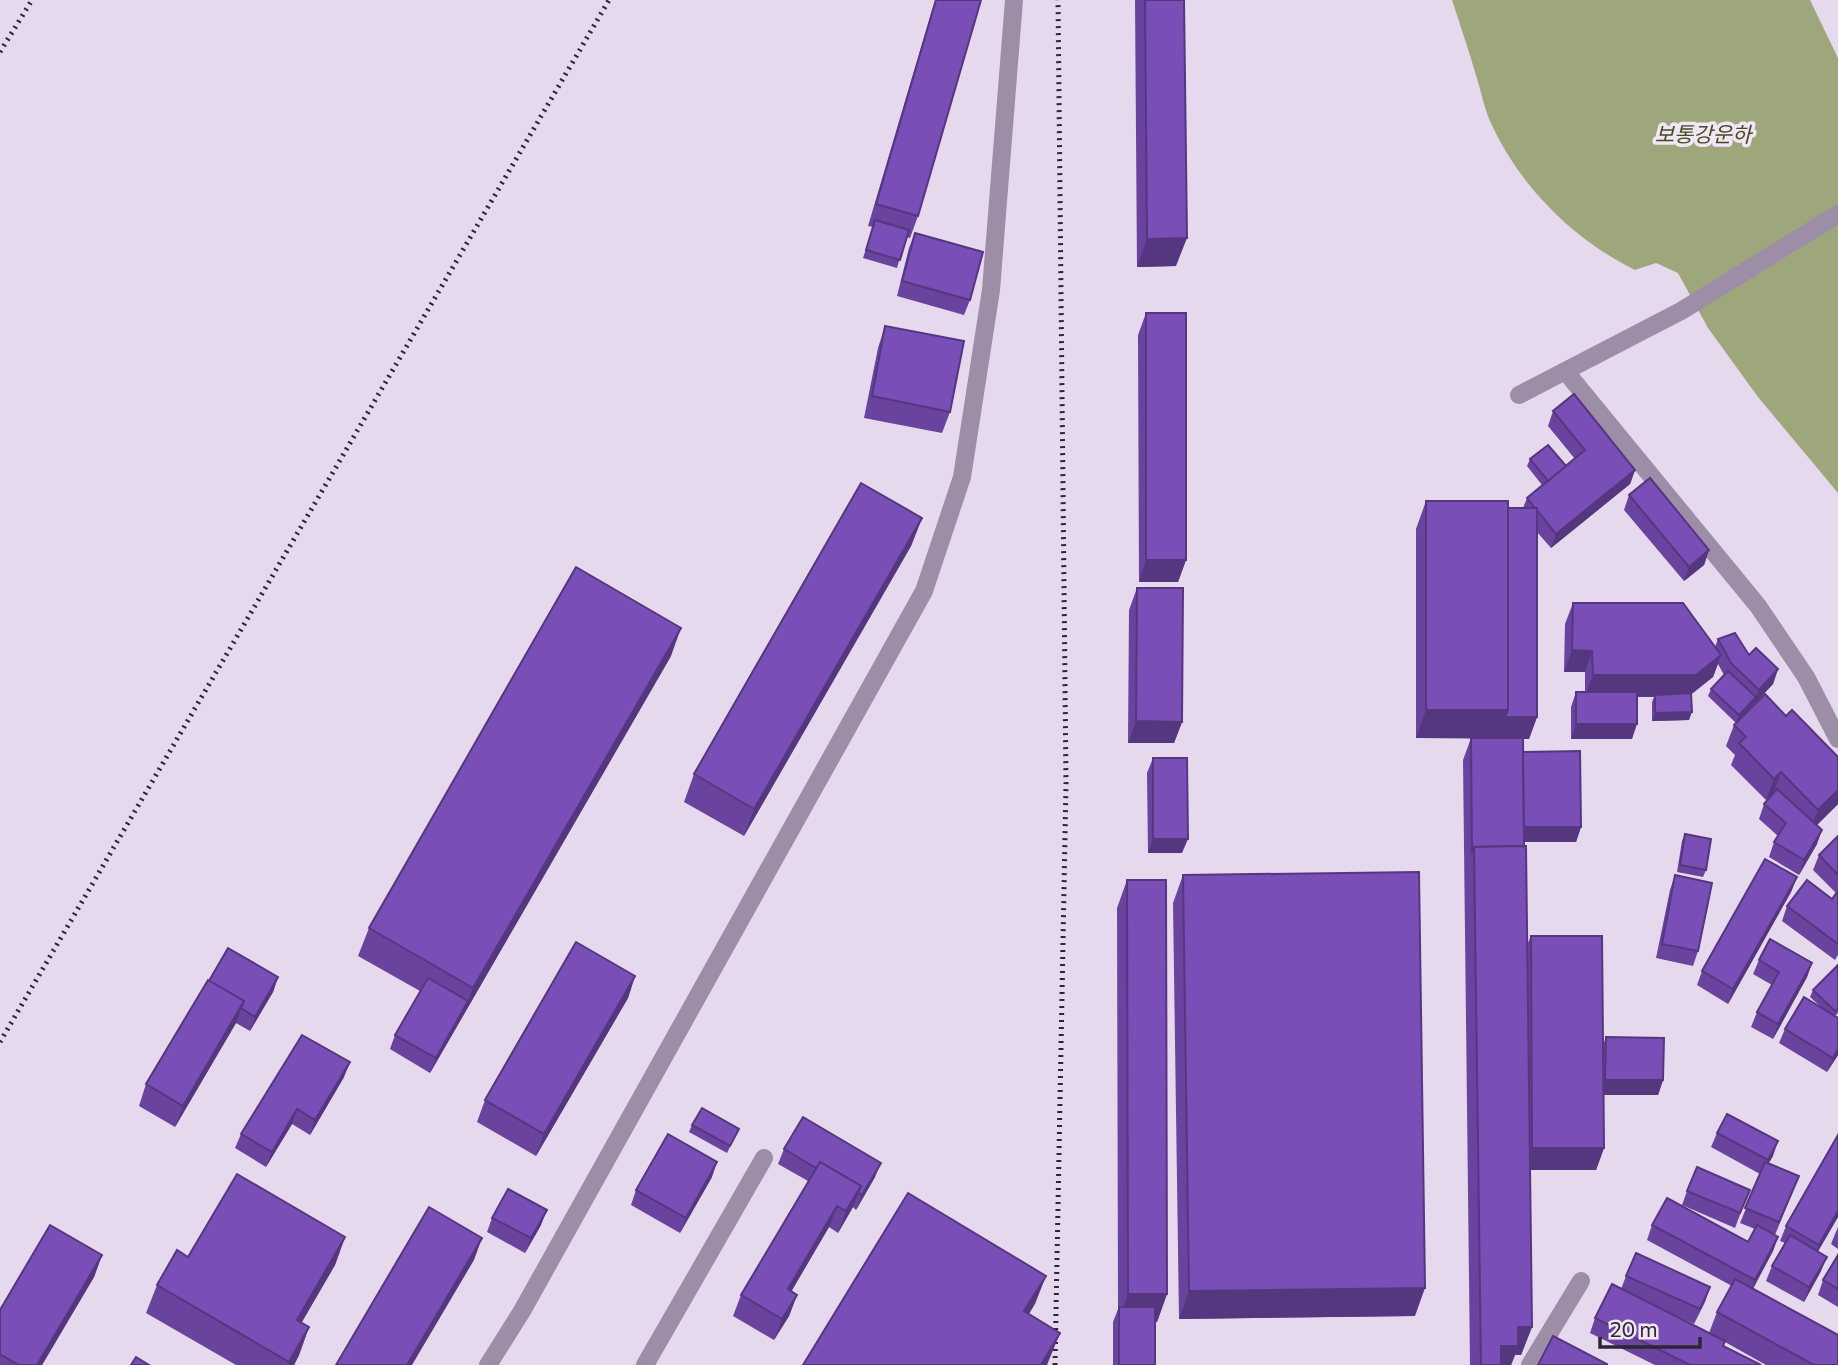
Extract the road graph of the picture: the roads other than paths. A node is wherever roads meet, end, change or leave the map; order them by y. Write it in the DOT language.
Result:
graph roads {
  1 [pos="1014,0"];
  2 [pos="1838,214"];
  3 [pos="1566,372"];
  4 [pos="1519,395"];
  5 [pos="1838,739"];
  6 [pos="764,1158"];
  7 [pos="1581,1281"];
  8 [pos="488,1365"];
  9 [pos="645,1365"];
  10 [pos="1530,1365"];
  1 -- 8 [label="street"];
  2 -- 3 [label="street"];
  3 -- 4 [label="street"];
  3 -- 5 [label="street"];
  6 -- 9 [label="street"];
  7 -- 10 [label="street"];
}
